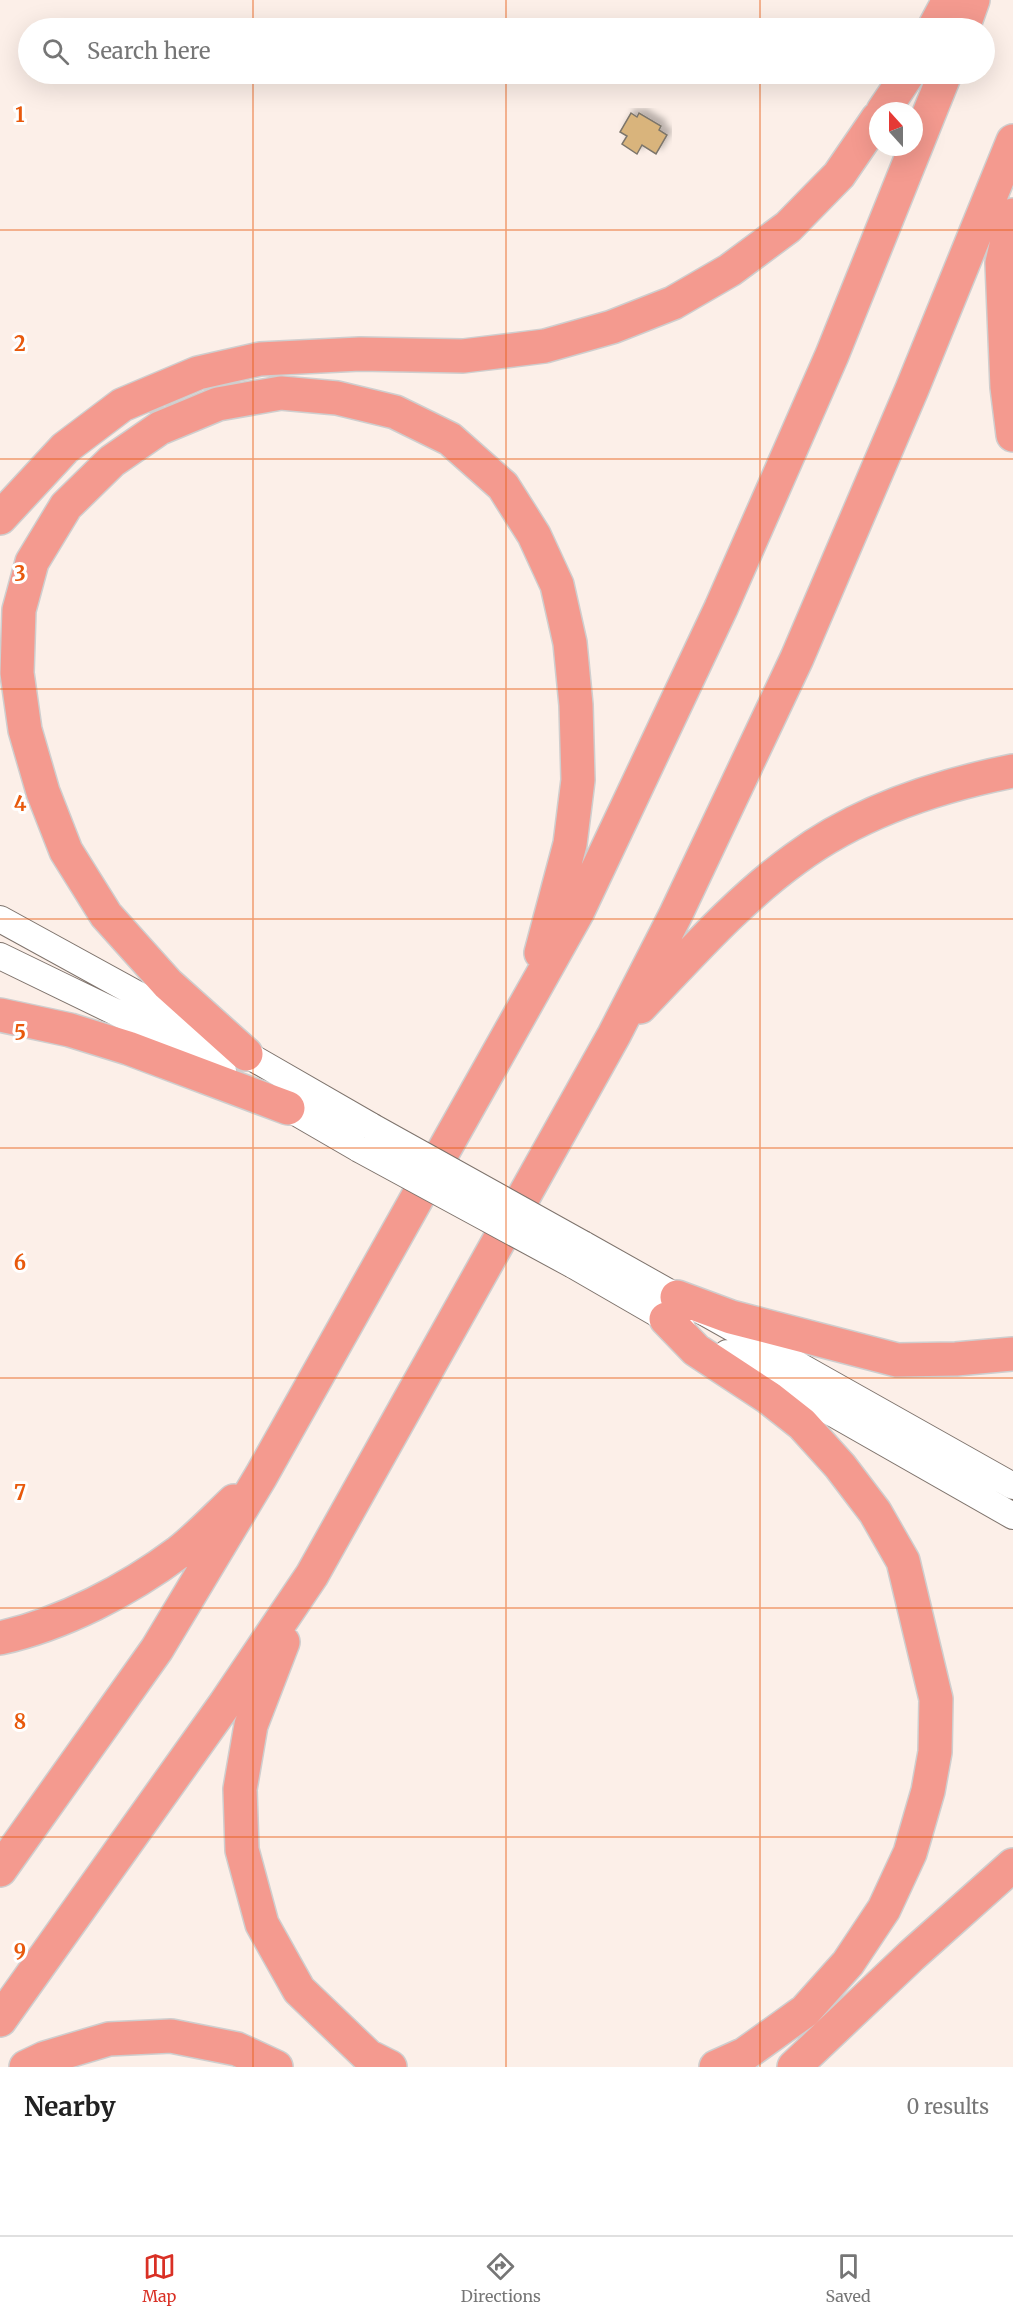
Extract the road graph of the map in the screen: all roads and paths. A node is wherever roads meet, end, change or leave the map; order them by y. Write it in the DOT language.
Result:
graph roads {
  1 [pos="949,0"];
  2 [pos="973,0"];
  3 [pos="939,18"];
  4 [pos="967,18"];
  5 [pos="901,84"];
  6 [pos="941,84"];
  7 [pos="889,102"];
  8 [pos="869,131"];
  9 [pos="1013,141"];
  10 [pos="1013,215"];
  11 [pos="1013,435"];
  12 [pos="0,518"];
  13 [pos="1013,771"];
  14 [pos="0,919"];
  15 [pos="0,956"];
  16 [pos="529,1002"];
  17 [pos="0,1015"];
  18 [pos="614,1035"];
  19 [pos="246,1054"];
  20 [pos="288,1108"];
  21 [pos="578,1255"];
  22 [pos="672,1308"];
  23 [pos="1013,1354"];
  24 [pos="261,1476"];
  25 [pos="1013,1486"];
  26 [pos="1013,1516"];
  27 [pos="312,1575"];
  28 [pos="0,1638"];
  29 [pos="1013,1865"];
  30 [pos="0,1870"];
  31 [pos="0,2020"];
  32 [pos="26,2067"];
  33 [pos="276,2067"];
  34 [pos="390,2067"];
  35 [pos="716,2067"];
  36 [pos="794,2067"];
  1 -- 3 [label="highway"];
  2 -- 4 [label="highway"];
  5 -- 7 [label="highway"];
  6 -- 16 [label="highway"];
  8 -- 12 [label="highway"];
  9 -- 18 [label="highway"];
  10 -- 11 [label="highway"];
  13 -- 18 [label="highway"];
  14 -- 19 [label="street"];
  15 -- 20 [label="street"];
  16 -- 19 [label="highway"];
  16 -- 24 [label="highway"];
  17 -- 20 [label="highway"];
  18 -- 27 [label="highway"];
  19 -- 21 [label="street, bridge"];
  20 -- 21 [label="street, bridge"];
  21 -- 22 [label="street"];
  22 -- 23 [label="highway"];
  22 -- 25 [label="street"];
  22 -- 26 [label="street"];
  22 -- 35 [label="highway"];
  24 -- 28 [label="highway"];
  24 -- 30 [label="highway"];
  27 -- 31 [label="highway"];
  27 -- 34 [label="highway"];
  29 -- 36 [label="highway"];
  32 -- 33 [label="highway"];
}
